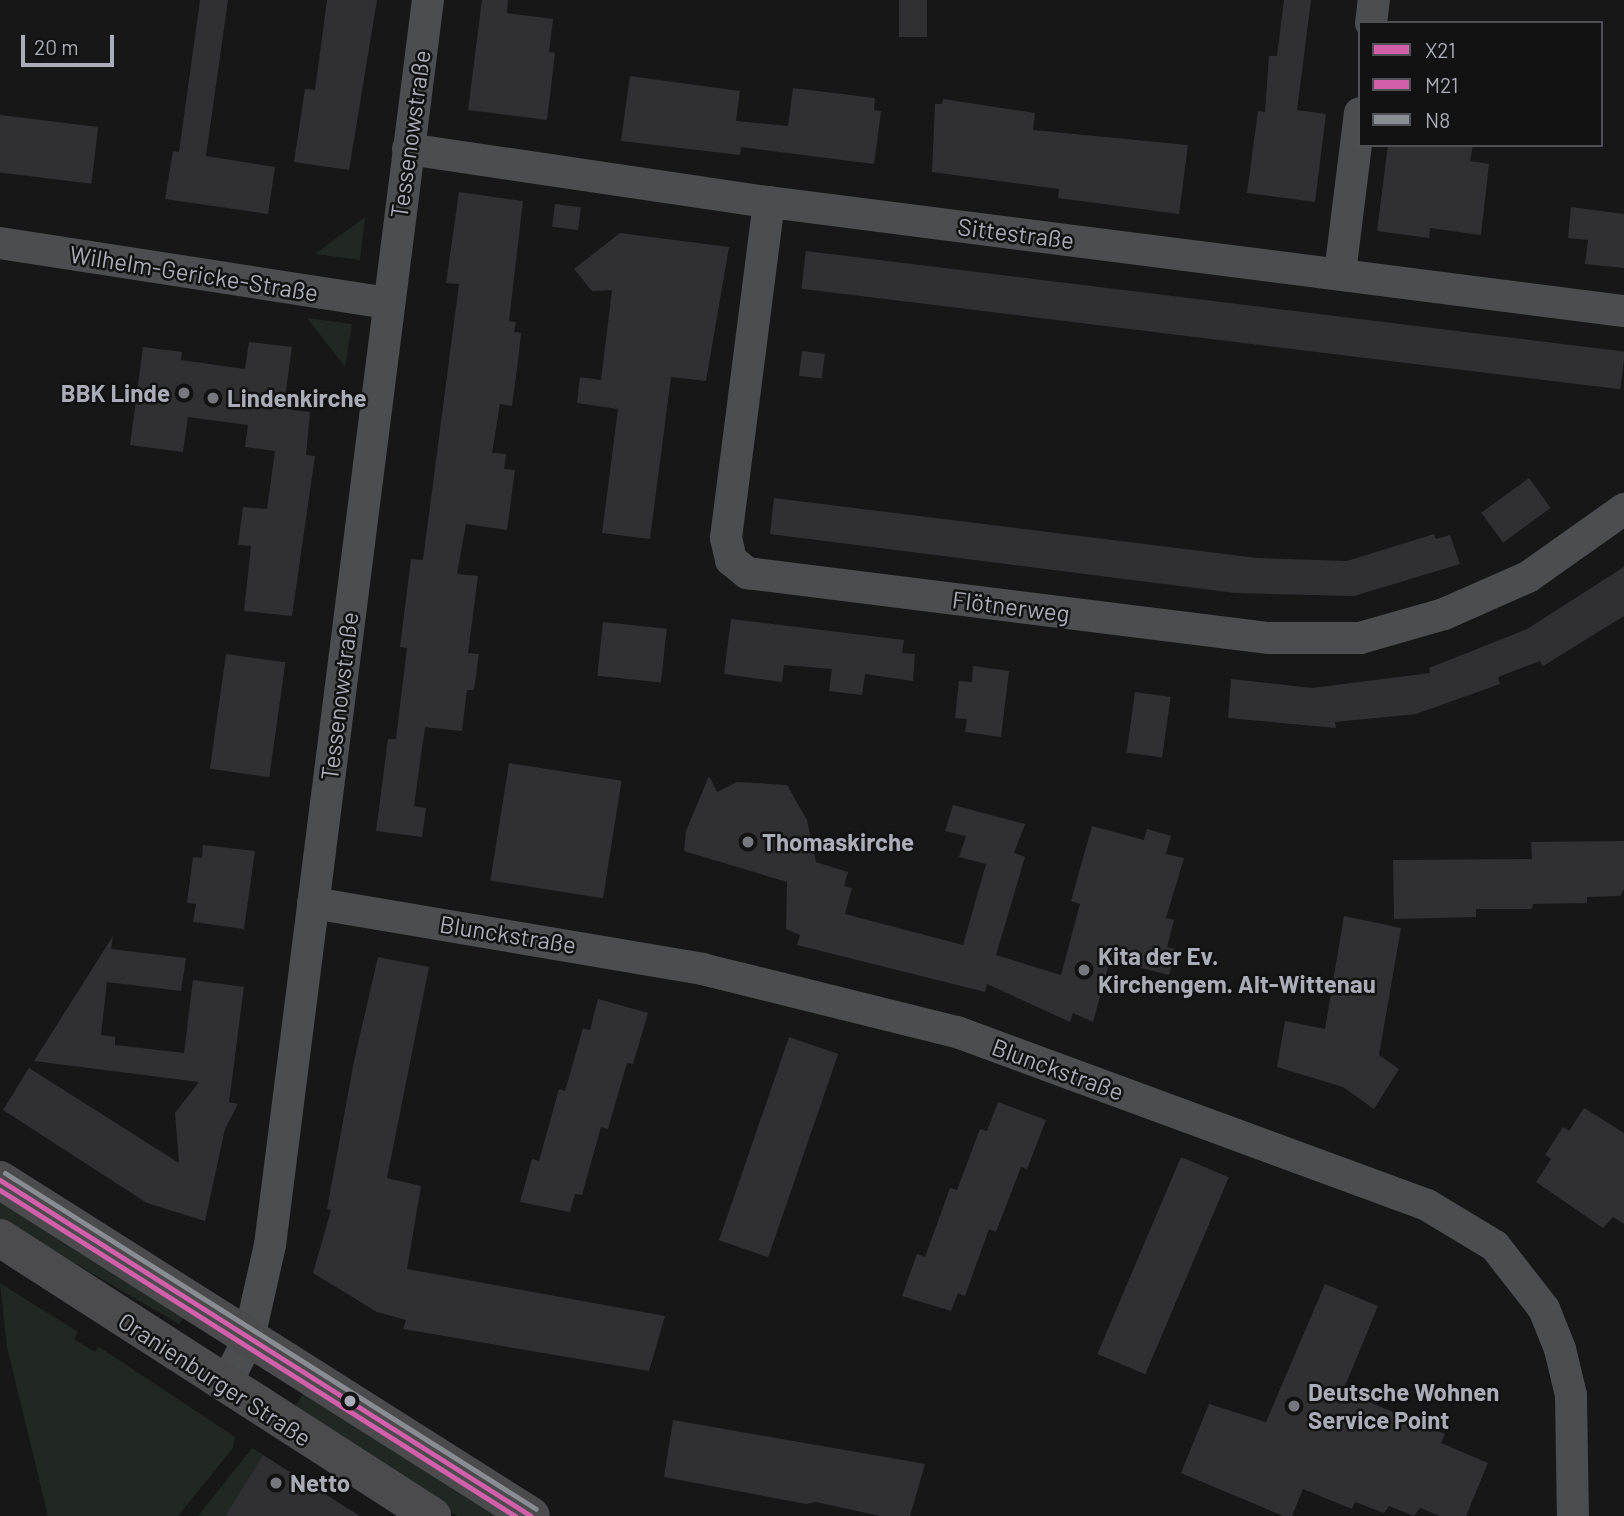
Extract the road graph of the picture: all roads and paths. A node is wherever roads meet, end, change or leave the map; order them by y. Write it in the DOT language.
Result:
graph roads {
  1 [pos="428,0"];
  2 [pos="1374,0"];
  3 [pos="1371,21"];
  4 [pos="1358,129"];
  5 [pos="408,149"];
  6 [pos="769,202"];
  7 [pos="0,243"];
  8 [pos="1340,273"];
  9 [pos="388,303"];
  10 [pos="1624,311"];
  11 [pos="1624,509"];
  12 [pos="313,903"];
  13 [pos="0,1180"];
  14 [pos="0,1238"];
  15 [pos="249,1338"];
  16 [pos="225,1386"];
  17 [pos="432,1516"];
  18 [pos="531,1516"];
  19 [pos="1573,1516"];
  1 -- 5 [label="street, Tessenowstraße"];
  2 -- 3 [label="street"];
  4 -- 8 [label="street"];
  5 -- 6 [label="street, Sittestraße"];
  5 -- 9 [label="street, Tessenowstraße"];
  6 -- 8 [label="street, Sittestraße"];
  6 -- 11 [label="street, Flötnerweg"];
  7 -- 9 [label="street, Wilhelm-Gericke-Straße"];
  8 -- 10 [label="street, Sittestraße"];
  9 -- 12 [label="street, Tessenowstraße"];
  12 -- 15 [label="street, Tessenowstraße"];
  12 -- 19 [label="street, Blunckstraße"];
  13 -- 15 [label="main road"];
  14 -- 16 [label="main road, Oranienburger Straße"];
  15 -- 16 [label="street, Tessenowstraße"];
  15 -- 18 [label="main road"];
  16 -- 17 [label="main road, Oranienburger Straße"];
}
